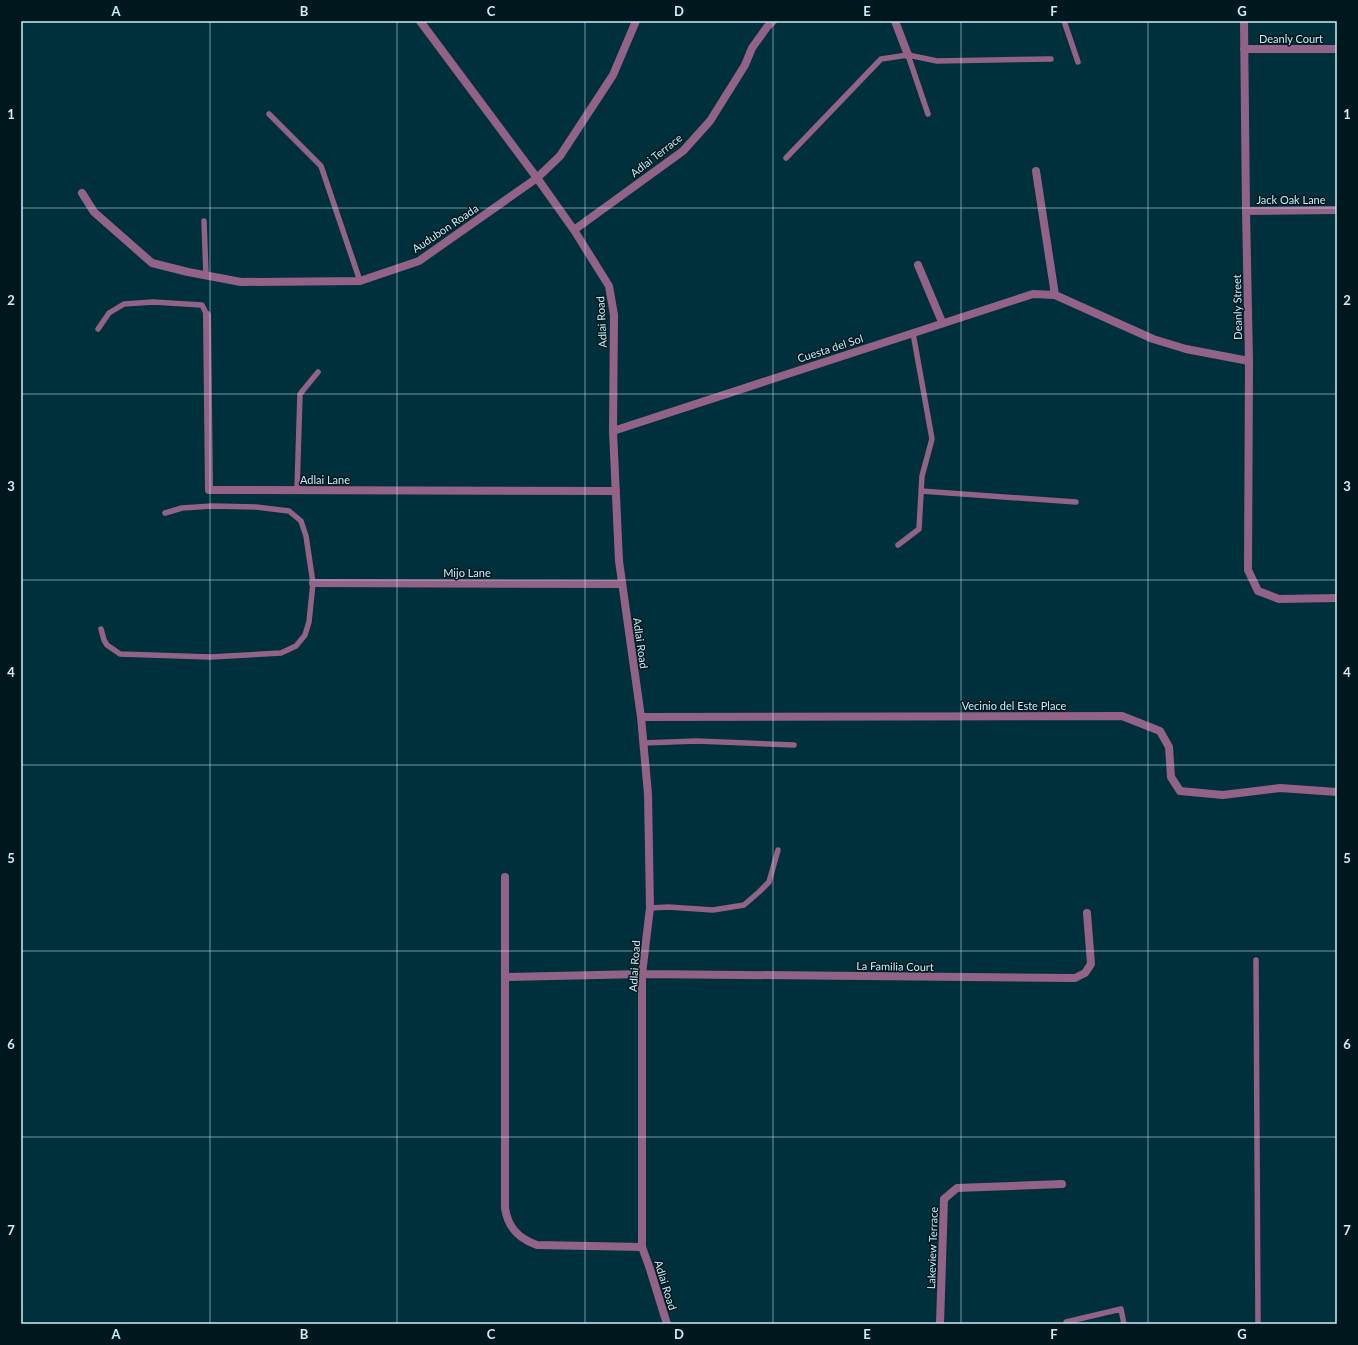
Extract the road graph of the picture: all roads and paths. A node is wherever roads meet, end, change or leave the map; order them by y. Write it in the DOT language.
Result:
graph roads {
  1 [pos="420,21"];
  2 [pos="636,21"];
  3 [pos="773,21"];
  4 [pos="895,21"];
  5 [pos="1064,21"];
  6 [pos="1244,21"];
  7 [pos="1244,49"];
  8 [pos="1337,49"];
  9 [pos="908,55"];
  10 [pos="1051,58"];
  11 [pos="1078,62"];
  12 [pos="269,114"];
  13 [pos="928,114"];
  14 [pos="786,158"];
  15 [pos="1036,171"];
  16 [pos="537,178"];
  17 [pos="82,193"];
  18 [pos="1337,210"];
  19 [pos="1246,211"];
  20 [pos="204,221"];
  21 [pos="574,230"];
  22 [pos="918,265"];
  23 [pos="206,275"];
  24 [pos="360,281"];
  25 [pos="1055,295"];
  26 [pos="207,315"];
  27 [pos="942,322"];
  28 [pos="98,329"];
  29 [pos="913,333"];
  30 [pos="1249,361"];
  31 [pos="318,372"];
  32 [pos="613,431"];
  33 [pos="297,490"];
  34 [pos="616,491"];
  35 [pos="921,491"];
  36 [pos="1076,502"];
  37 [pos="165,513"];
  38 [pos="898,545"];
  39 [pos="313,583"];
  40 [pos="622,584"];
  41 [pos="1337,598"];
  42 [pos="101,629"];
  43 [pos="641,717"];
  44 [pos="644,743"];
  45 [pos="794,745"];
  46 [pos="1337,792"];
  47 [pos="778,850"];
  48 [pos="505,877"];
  49 [pos="650,908"];
  50 [pos="1087,914"];
  51 [pos="1256,960"];
  52 [pos="642,974"];
  53 [pos="505,978"];
  54 [pos="1062,1184"];
  55 [pos="642,1247"];
  56 [pos="667,1324"];
  57 [pos="940,1324"];
  58 [pos="1066,1324"];
  59 [pos="1124,1324"];
  60 [pos="1258,1324"];
  1 -- 16 [label="street, Adlai Road"];
  2 -- 16 [label="street, Audubon Roada"];
  3 -- 21 [label="street, Adlai Terrace"];
  4 -- 9 [label="street"];
  5 -- 11 [label="lane"];
  6 -- 7 [label="street, Deanly Street"];
  7 -- 8 [label="street, Deanly Court"];
  7 -- 19 [label="street, Deanly Street"];
  9 -- 10 [label="lane"];
  9 -- 13 [label="lane"];
  9 -- 14 [label="lane"];
  12 -- 24 [label="lane"];
  15 -- 25 [label="street"];
  16 -- 21 [label="street, Adlai Road"];
  16 -- 24 [label="street, Audubon Roada"];
  17 -- 23 [label="street, Audubon Roada"];
  18 -- 19 [label="street, Jack Oak Lane"];
  19 -- 30 [label="street, Deanly Street"];
  20 -- 23 [label="lane"];
  21 -- 32 [label="street, Adlai Road"];
  22 -- 27 [label="street"];
  23 -- 24 [label="street, Audubon Roada"];
  25 -- 27 [label="street, Cuesta del Sol"];
  25 -- 30 [label="street, Cuesta del Sol"];
  26 -- 28 [label="lane"];
  26 -- 33 [label="street, Adlai Lane"];
  27 -- 29 [label="street, Cuesta del Sol"];
  29 -- 32 [label="street, Cuesta del Sol"];
  29 -- 35 [label="lane"];
  30 -- 41 [label="street, Deanly Street"];
  31 -- 33 [label="lane"];
  32 -- 34 [label="street, Adlai Road"];
  33 -- 34 [label="street, Adlai Lane"];
  34 -- 40 [label="street, Adlai Road"];
  35 -- 36 [label="lane"];
  35 -- 38 [label="lane"];
  37 -- 39 [label="lane"];
  39 -- 40 [label="street, Mijo Lane"];
  39 -- 42 [label="lane"];
  40 -- 43 [label="street, Adlai Road"];
  43 -- 44 [label="street, Adlai Road"];
  43 -- 46 [label="street, Vecinio del Este Place"];
  44 -- 45 [label="lane"];
  44 -- 49 [label="street, Adlai Road"];
  47 -- 49 [label="lane"];
  48 -- 53 [label="street"];
  49 -- 52 [label="street, Adlai Road"];
  50 -- 52 [label="street, La Familia Court"];
  51 -- 60 [label="lane"];
  52 -- 53 [label="street"];
  52 -- 55 [label="street, Adlai Road"];
  53 -- 55 [label="street"];
  54 -- 57 [label="street, Lakeview Terrace"];
  55 -- 56 [label="street, Adlai Road"];
  58 -- 59 [label="lane"];
}
